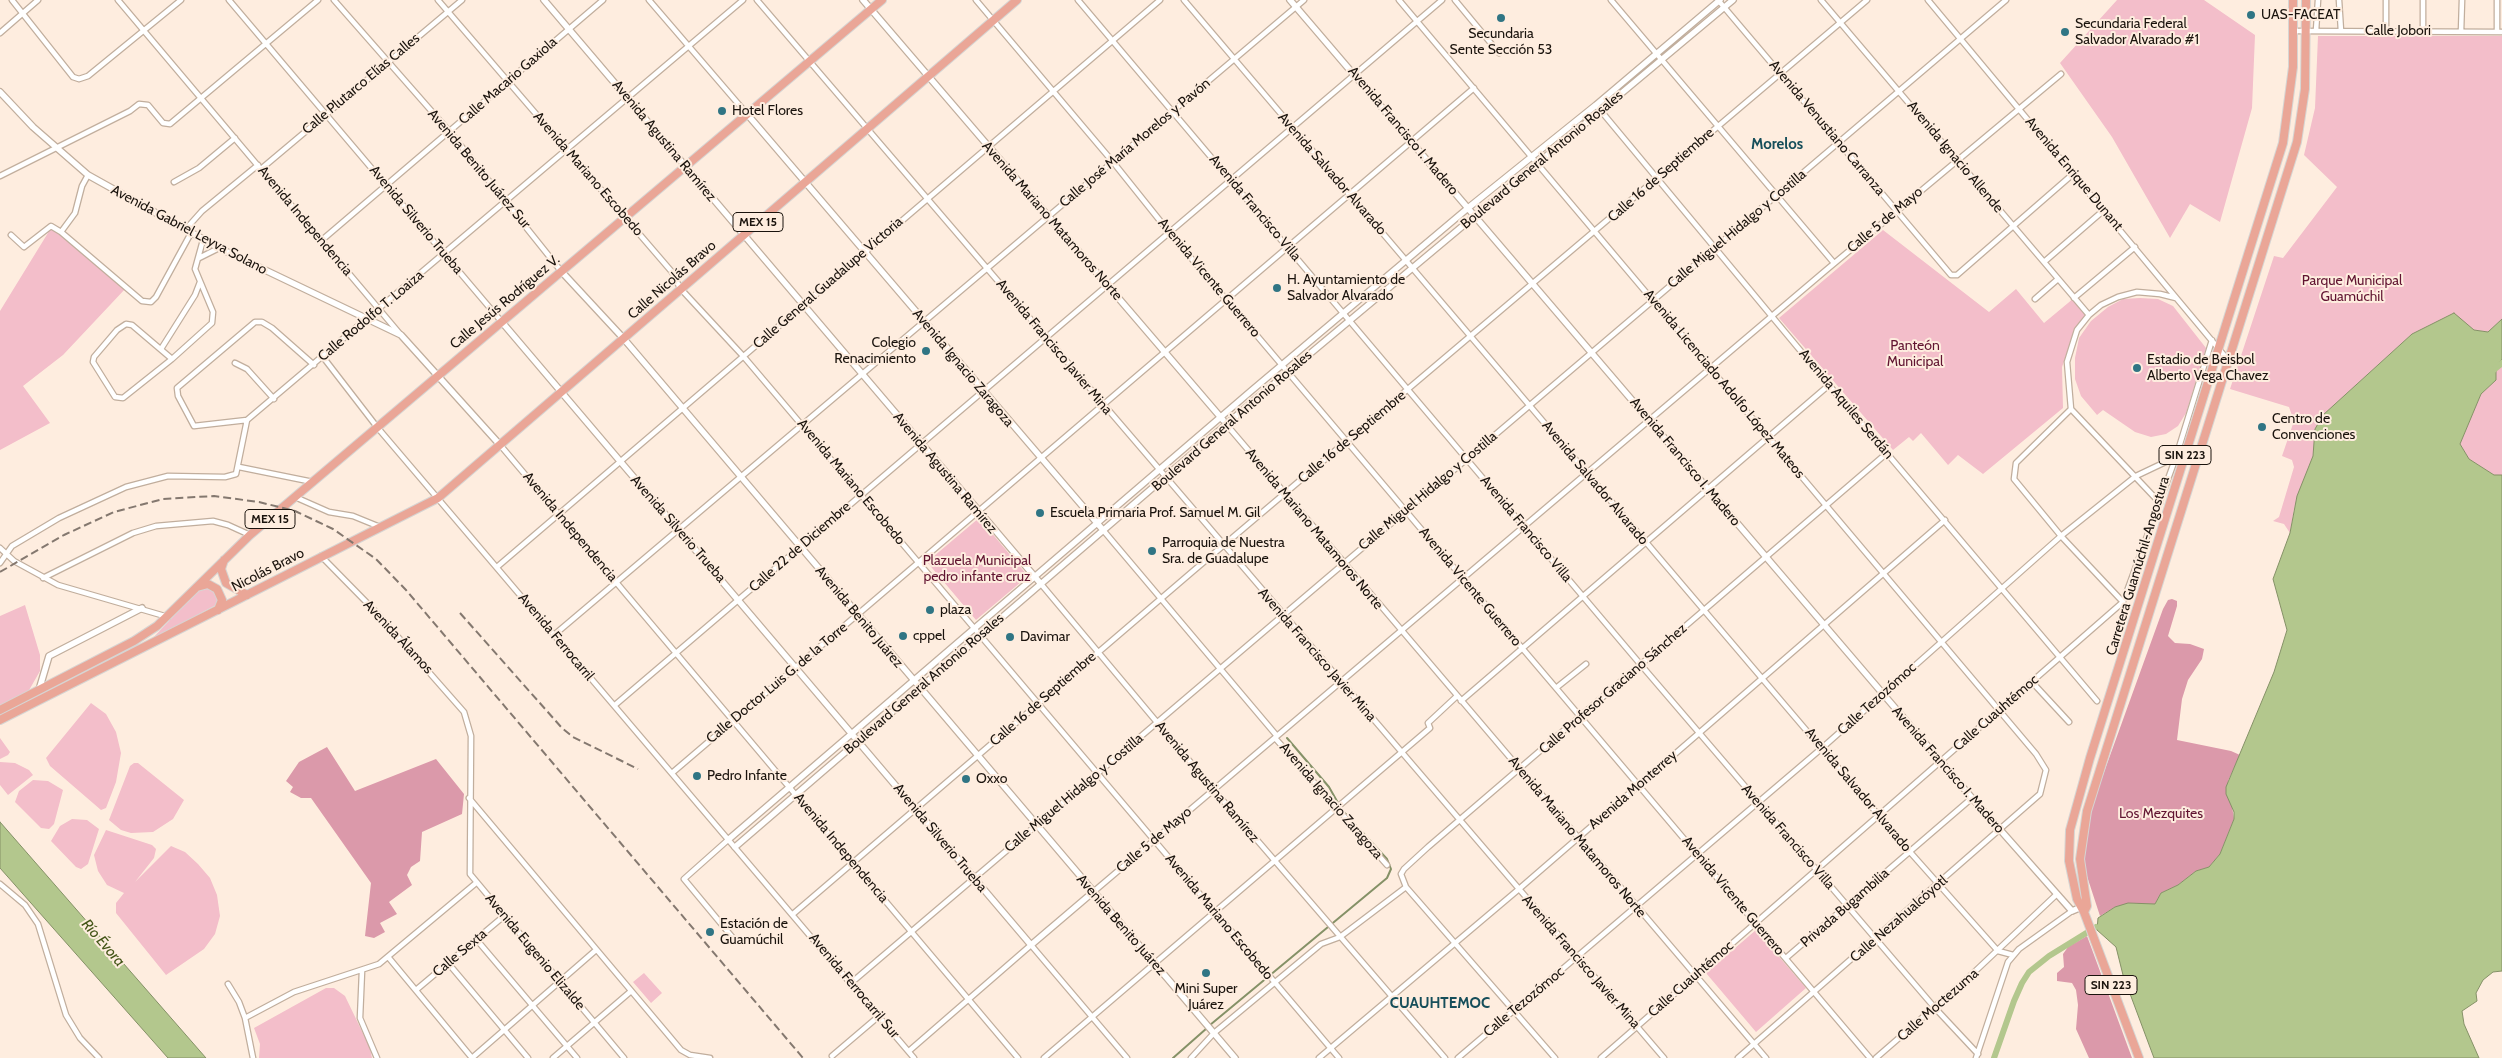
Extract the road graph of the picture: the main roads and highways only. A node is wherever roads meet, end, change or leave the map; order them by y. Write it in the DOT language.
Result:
graph roads {
  1 [pos="882,0"];
  2 [pos="1017,0"];
  3 [pos="2293,0"];
  4 [pos="2306,0"];
  5 [pos="380,527"];
  6 [pos="225,558"];
  7 [pos="196,587"];
  8 [pos="247,594"];
  9 [pos="218,610"];
  10 [pos="66,681"];
  11 [pos="0,710"];
  12 [pos="0,720"];
  13 [pos="2099,729"];
  14 [pos="2112,733"];
  15 [pos="2084,908"];
  16 [pos="2139,1058"];
  1 -- 6 [label="main road, Calle Jesús Rodríguez V. / MEX 15"];
  2 -- 5 [label="main road, Calle Nicolás Bravo / MEX 15"];
  3 -- 13 [label="main road, Carretera Guamúchil-Angostura / SIN 223"];
  4 -- 14 [label="main road, Carretera Guamúchil-Angostura / SIN 223"];
  5 -- 8 [label="main road, Nicolás Bravo / MEX 15"];
  6 -- 7 [label="main road, Calle Jesús Rodríguez V. / MEX 15"];
  6 -- 8 [label="main road"];
  7 -- 9 [label="main road"];
  7 -- 10 [label="main road, Calle Jesús Rodríguez V. / MEX 15"];
  8 -- 9 [label="main road, Nicolás Bravo / MEX 15"];
  9 -- 10 [label="main road, Nicolás Bravo / MEX 15"];
  10 -- 11 [label="main road, MEX 15"];
  10 -- 12 [label="main road, MEX 15"];
  13 -- 14 [label="main road"];
  13 -- 15 [label="main road, Carretera Guamúchil-Angostura / SIN 223"];
  14 -- 15 [label="main road, Carretera Guamúchil-Angostura / SIN 223"];
  15 -- 16 [label="main road, SIN 223"];
}
